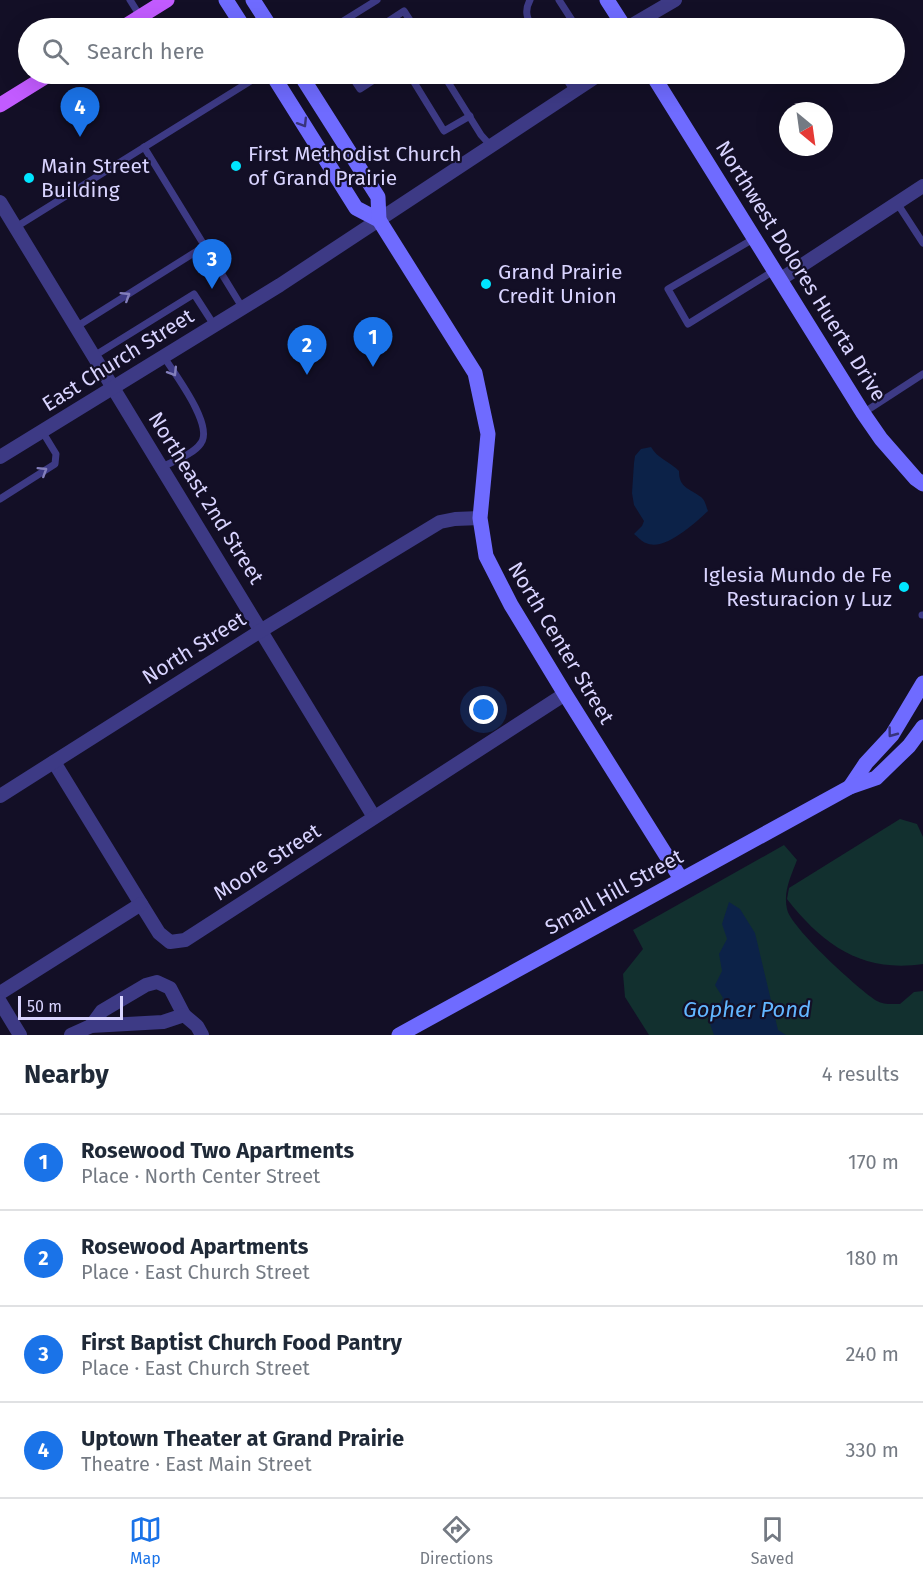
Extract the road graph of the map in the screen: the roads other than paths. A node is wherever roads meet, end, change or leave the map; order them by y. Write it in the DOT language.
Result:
graph roads {
  1 [pos="130,0"];
  2 [pos="167,0"];
  3 [pos="226,0"];
  4 [pos="253,0"];
  5 [pos="377,0"];
  6 [pos="530,0"];
  7 [pos="559,0"];
  8 [pos="607,0"];
  9 [pos="675,0"];
  10 [pos="141,16"];
  11 [pos="138,18"];
  12 [pos="238,18"];
  13 [pos="265,18"];
  14 [pos="348,18"];
  15 [pos="393,18"];
  16 [pos="409,18"];
  17 [pos="527,18"];
  18 [pos="571,18"];
  19 [pos="619,18"];
  20 [pos="644,18"];
  21 [pos="34,84"];
  22 [pos="246,84"];
  23 [pos="278,84"];
  24 [pos="306,84"];
  25 [pos="357,84"];
  26 [pos="368,84"];
  27 [pos="415,84"];
  28 [pos="449,84"];
  29 [pos="569,84"];
  30 [pos="585,84"];
  31 [pos="658,84"];
  32 [pos="574,91"];
  33 [pos="0,105"];
  34 [pos="470,116"];
  35 [pos="491,146"];
  36 [pos="144,147"];
  37 [pos="923,186"];
  38 [pos="0,202"];
  39 [pos="897,202"];
  40 [pos="379,220"];
  41 [pos="16,227"];
  42 [pos="755,238"];
  43 [pos="923,243"];
  44 [pos="205,246"];
  45 [pos="778,275"];
  46 [pos="242,307"];
  47 [pos="214,325"];
  48 [pos="76,327"];
  49 [pos="94,356"];
  50 [pos="164,356"];
  51 [pos="923,374"];
  52 [pos="112,387"];
  53 [pos="863,413"];
  54 [pos="42,431"];
  55 [pos="0,457"];
  56 [pos="162,468"];
  57 [pos="923,484"];
  58 [pos="0,499"];
  59 [pos="480,518"];
  60 [pos="262,630"];
  61 [pos="923,683"];
  62 [pos="565,694"];
  63 [pos="923,727"];
  64 [pos="54,762"];
  65 [pos="850,787"];
  66 [pos="0,796"];
  67 [pos="374,817"];
  68 [pos="681,879"];
  69 [pos="141,904"];
  70 [pos="0,993"];
  71 [pos="0,1002"];
  72 [pos="184,1015"];
  73 [pos="91,1026"];
  74 [pos="20,1035"];
  75 [pos="72,1035"];
  76 [pos="202,1035"];
  77 [pos="399,1035"];
  1 -- 10 [label="lane"];
  2 -- 10 [label="main road"];
  3 -- 12 [label="street"];
  4 -- 13 [label="street"];
  5 -- 14 [label="lane"];
  6 -- 17 [label="lane"];
  7 -- 18 [label="lane"];
  8 -- 19 [label="street"];
  9 -- 20 [label="street"];
  10 -- 11 [label="main road"];
  15 -- 16 [label="lane"];
  21 -- 33 [label="main road"];
  22 -- 36 [label="lane"];
  23 -- 40 [label="street, North Center Street, one-way"];
  24 -- 40 [label="street, North Center Street"];
  25 -- 26 [label="lane"];
  27 -- 34 [label="lane"];
  28 -- 34 [label="lane"];
  29 -- 32 [label="lane"];
  30 -- 32 [label="street, East Church Street"];
  31 -- 42 [label="street, Northwest Dolores Huerta Drive"];
  32 -- 35 [label="street, East Church Street"];
  34 -- 35 [label="lane"];
  35 -- 40 [label="street, East Church Street"];
  36 -- 41 [label="lane"];
  36 -- 44 [label="lane"];
  37 -- 39 [label="street"];
  38 -- 41 [label="street, Northeast 2nd Street"];
  39 -- 43 [label="lane"];
  39 -- 45 [label="street"];
  40 -- 46 [label="street, East Church Street"];
  40 -- 59 [label="street, North Center Street"];
  41 -- 48 [label="street, Northeast 2nd Street"];
  42 -- 45 [label="street, Northwest Dolores Huerta Drive"];
  42 -- 45 [label="lane"];
  44 -- 46 [label="lane"];
  48 -- 44 [label="lane, one-way"];
  45 -- 53 [label="street, Northwest Dolores Huerta Drive"];
  46 -- 47 [label="street, East Church Street"];
  47 -- 49 [label="lane"];
  47 -- 50 [label="street, East Church Street"];
  48 -- 49 [label="street, Northeast 2nd Street"];
  49 -- 52 [label="street, Northeast 2nd Street"];
  50 -- 52 [label="street, East Church Street"];
  50 -- 56 [label="lane, one-way"];
  51 -- 53 [label="lane"];
  52 -- 54 [label="street, East Church Street"];
  52 -- 56 [label="street, Northeast 2nd Street"];
  53 -- 57 [label="street, Northwest Dolores Huerta Drive"];
  54 -- 55 [label="street, East Church Street"];
  58 -- 54 [label="lane, one-way"];
  56 -- 60 [label="street, Northeast 2nd Street"];
  59 -- 60 [label="street, North Street"];
  59 -- 62 [label="street, North Center Street"];
  60 -- 64 [label="street, North Street"];
  60 -- 67 [label="street, Northeast 2nd Street"];
  61 -- 65 [label="street, Small Hill Street, one-way"];
  62 -- 67 [label="street, Moore Street"];
  62 -- 68 [label="street, North Center Street"];
  63 -- 65 [label="street, Small Hill Street"];
  64 -- 66 [label="street, North Street"];
  64 -- 69 [label="street"];
  65 -- 68 [label="street, Small Hill Street"];
  67 -- 69 [label="street, Moore Street"];
  68 -- 77 [label="street, Small Hill Street"];
  69 -- 70 [label="street"];
  71 -- 74 [label="street"];
  72 -- 73 [label="street"];
  72 -- 73 [label="street"];
  72 -- 76 [label="street"];
  73 -- 75 [label="street"];
}
